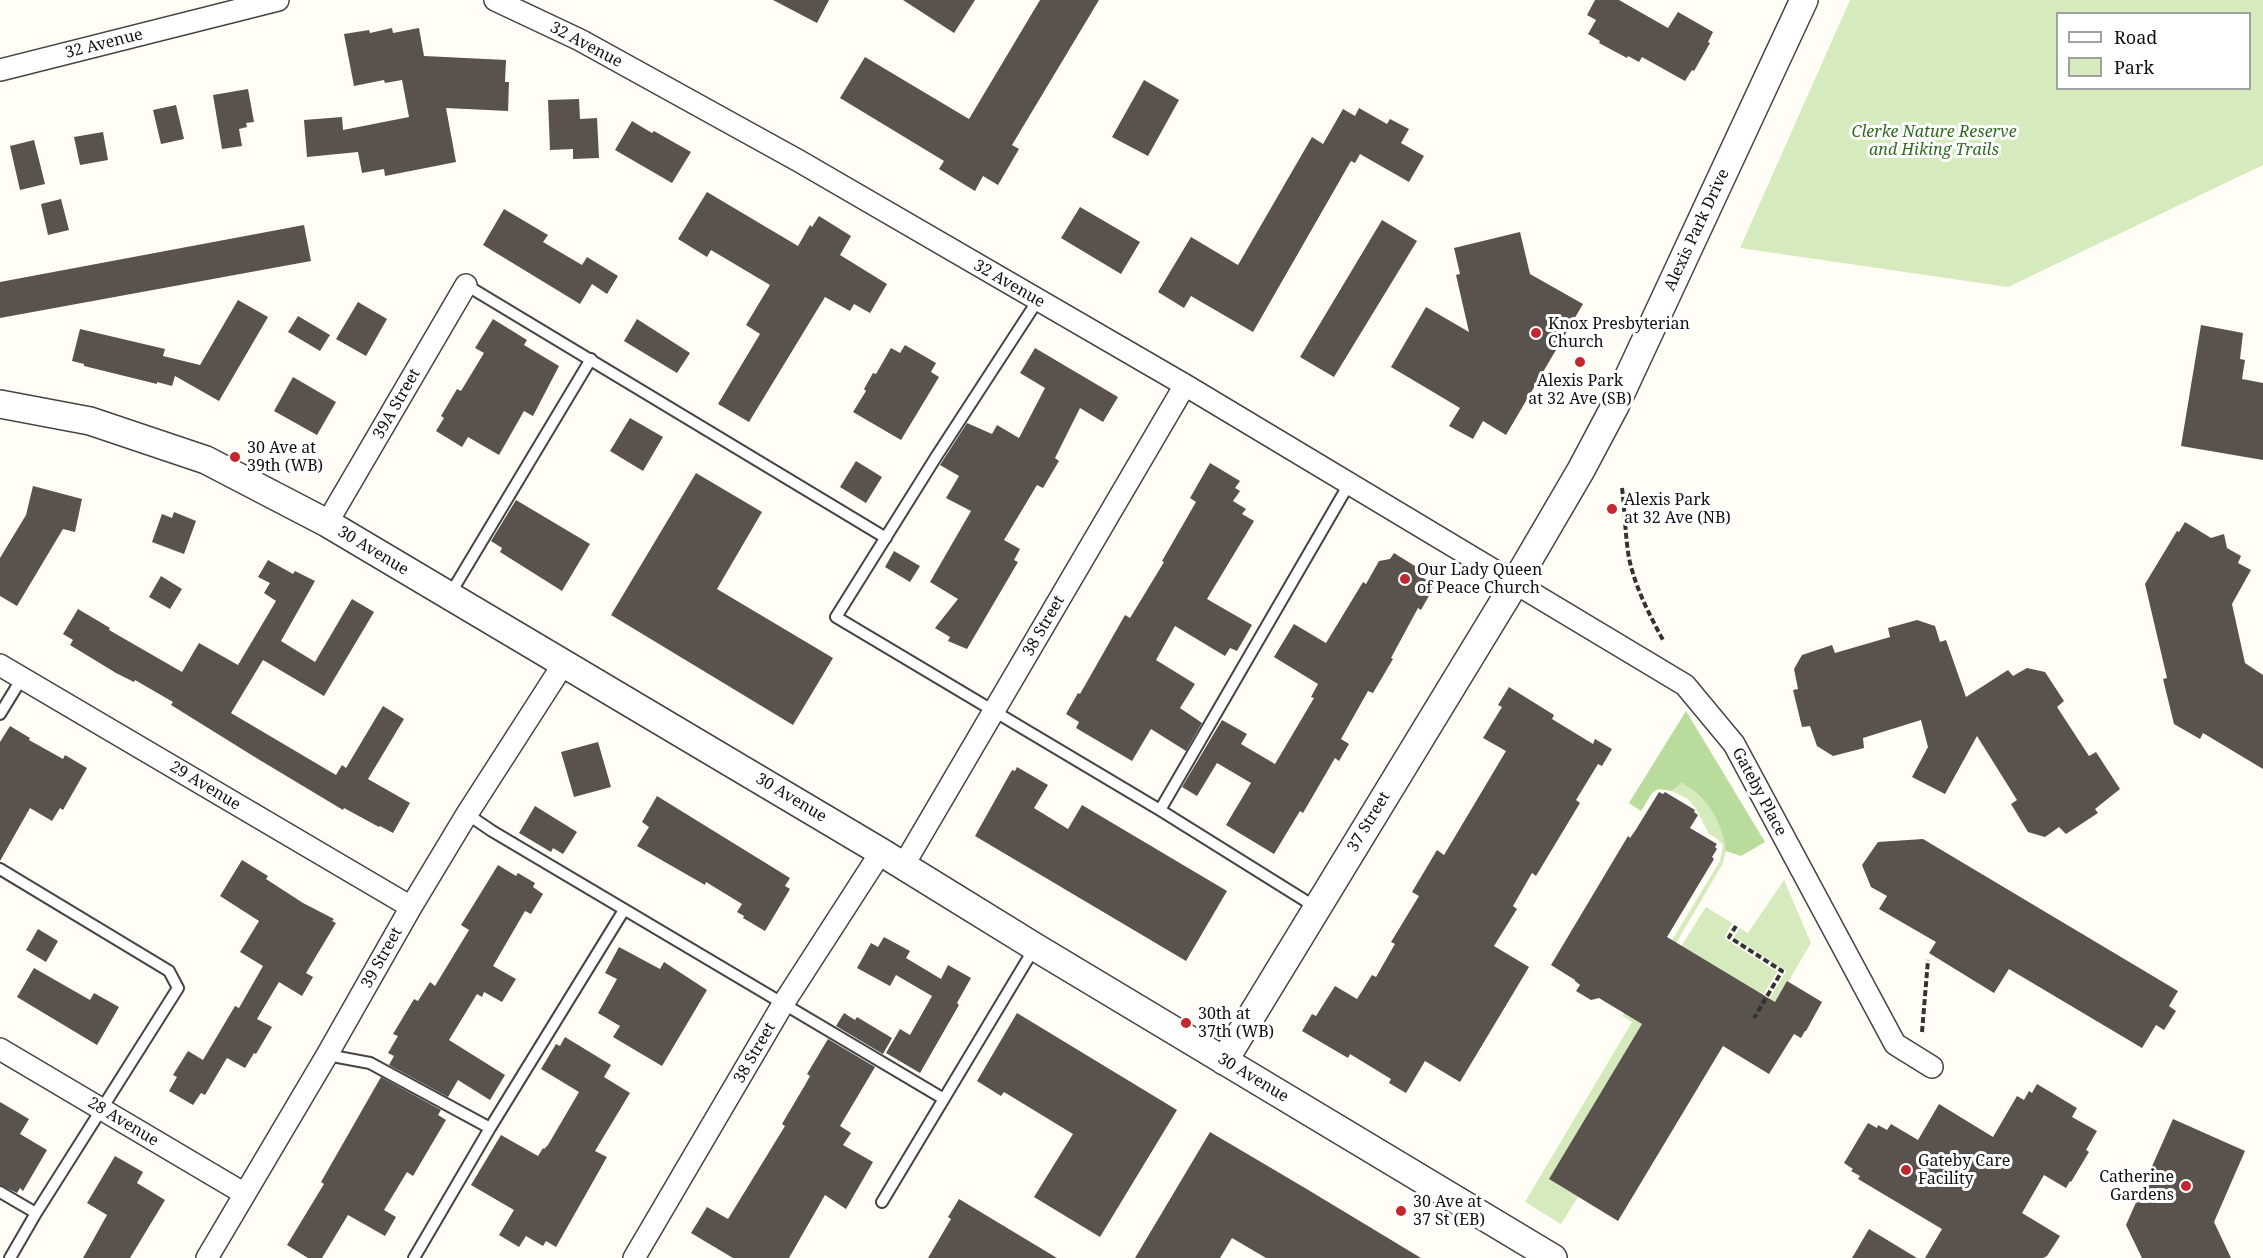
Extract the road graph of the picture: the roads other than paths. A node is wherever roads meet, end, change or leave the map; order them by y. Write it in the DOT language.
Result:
graph roads {
  1 [pos="278,0"];
  2 [pos="495,0"];
  3 [pos="1804,0"];
  4 [pos="0,70"];
  5 [pos="466,285"];
  6 [pos="1038,300"];
  7 [pos="591,359"];
  8 [pos="1185,385"];
  9 [pos="0,404"];
  10 [pos="1349,484"];
  11 [pos="327,523"];
  12 [pos="886,538"];
  13 [pos="1515,583"];
  14 [pos="448,597"];
  15 [pos="564,663"];
  16 [pos="0,665"];
  17 [pos="22,678"];
  18 [pos="994,711"];
  19 [pos="0,714"];
  20 [pos="1160,810"];
  21 [pos="467,814"];
  22 [pos="892,859"];
  23 [pos="0,869"];
  24 [pos="411,907"];
  25 [pos="1317,908"];
  26 [pos="624,910"];
  27 [pos="1035,947"];
  28 [pos="783,1004"];
  29 [pos="0,1049"];
  30 [pos="327,1055"];
  31 [pos="1224,1061"];
  32 [pos="1932,1067"];
  33 [pos="944,1099"];
  34 [pos="103,1110"];
  35 [pos="490,1128"];
  36 [pos="0,1192"];
  37 [pos="245,1194"];
  38 [pos="882,1202"];
  39 [pos="36,1213"];
  40 [pos="10,1258"];
  41 [pos="207,1258"];
  42 [pos="414,1258"];
  43 [pos="634,1258"];
  44 [pos="1553,1258"];
  1 -- 4 [label="street, 32 Avenue"];
  2 -- 6 [label="street, 32 Avenue"];
  3 -- 13 [label="street, Alexis Park Drive"];
  5 -- 7 [label="lane"];
  5 -- 11 [label="street, 39A Street"];
  6 -- 8 [label="street, 32 Avenue"];
  6 -- 12 [label="lane"];
  7 -- 12 [label="lane"];
  7 -- 14 [label="lane"];
  8 -- 10 [label="street, 32 Avenue"];
  8 -- 18 [label="street, 38 Street"];
  9 -- 11 [label="street, 30 Avenue"];
  10 -- 13 [label="street, 32 Avenue"];
  10 -- 20 [label="lane"];
  11 -- 14 [label="street, 30 Avenue"];
  12 -- 18 [label="lane"];
  13 -- 25 [label="street, 37 Street"];
  13 -- 32 [label="street, Gateby Place"];
  14 -- 15 [label="street, 30 Avenue"];
  15 -- 21 [label="street, 39 Street"];
  15 -- 22 [label="street, 30 Avenue"];
  16 -- 17 [label="street, 29 Avenue"];
  17 -- 19 [label="lane"];
  17 -- 24 [label="street, 29 Avenue"];
  18 -- 20 [label="lane"];
  18 -- 22 [label="street, 38 Street"];
  20 -- 25 [label="lane"];
  21 -- 24 [label="street, 39 Street"];
  21 -- 26 [label="lane"];
  22 -- 27 [label="street, 30 Avenue"];
  22 -- 28 [label="street, 38 Street"];
  23 -- 34 [label="lane"];
  24 -- 30 [label="street, 39 Street"];
  25 -- 31 [label="street, 37 Street"];
  26 -- 28 [label="lane"];
  26 -- 35 [label="lane"];
  27 -- 31 [label="street, 30 Avenue"];
  27 -- 33 [label="lane"];
  28 -- 33 [label="lane"];
  28 -- 43 [label="street, 38 Street"];
  29 -- 34 [label="street, 28 Avenue"];
  30 -- 35 [label="lane"];
  30 -- 37 [label="street, 39 Street"];
  31 -- 44 [label="street, 30 Avenue"];
  33 -- 38 [label="lane"];
  34 -- 37 [label="street, 28 Avenue"];
  34 -- 39 [label="lane"];
  35 -- 42 [label="lane"];
  36 -- 39 [label="lane"];
  37 -- 41 [label="street, 39 Street"];
  39 -- 40 [label="lane"];
}
